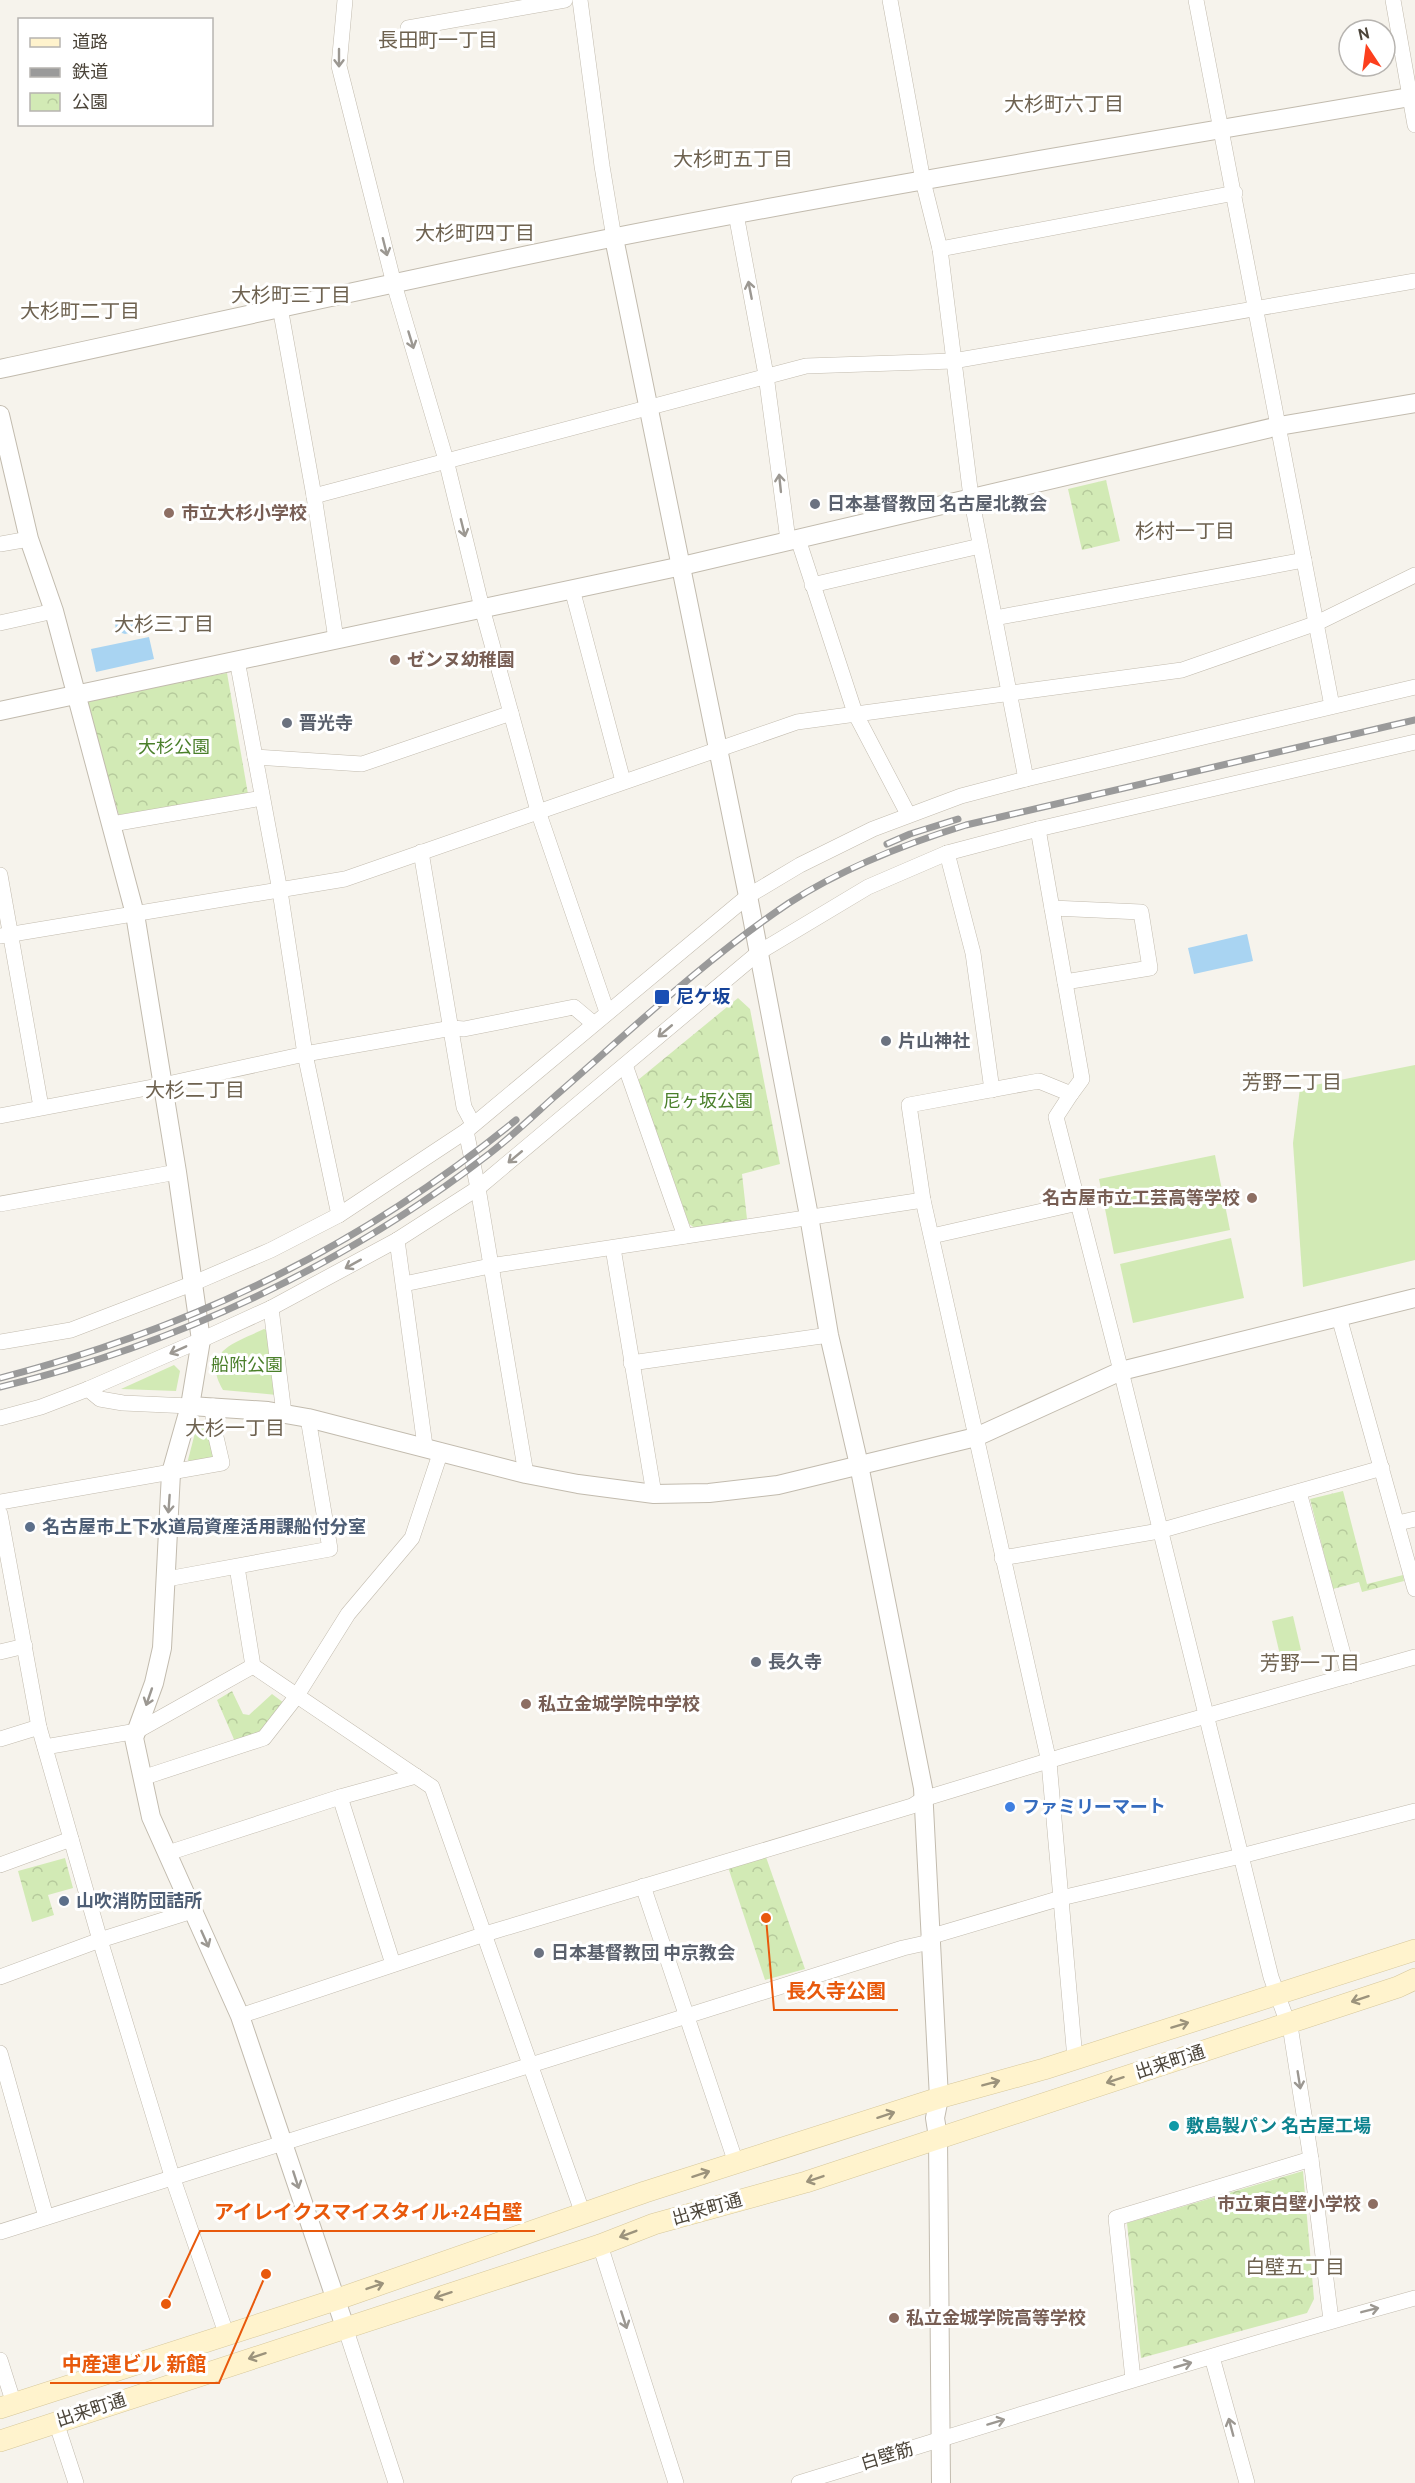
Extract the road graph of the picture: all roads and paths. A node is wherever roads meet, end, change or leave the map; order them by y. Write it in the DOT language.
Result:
graph roads {
  1 [pos="345,0"];
  2 [pos="565,0"];
  3 [pos="580,0"];
  4 [pos="890,0"];
  5 [pos="1196,0"];
  6 [pos="1393,0"];
  7 [pos="408,28"];
  8 [pos="1412,97"];
  9 [pos="1415,125"];
  10 [pos="1220,128"];
  11 [pos="923,181"];
  12 [pos="1235,194"];
  13 [pos="736,214"];
  14 [pos="614,238"];
  15 [pos="940,249"];
  16 [pos="1415,281"];
  17 [pos="394,284"];
  18 [pos="280,307"];
  19 [pos="1256,308"];
  20 [pos="953,361"];
  21 [pos="0,369"];
  22 [pos="766,375"];
  23 [pos="1415,403"];
  24 [pos="649,406"];
  25 [pos="0,416"];
  26 [pos="1279,426"];
  27 [pos="446,460"];
  28 [pos="6,474"];
  29 [pos="314,496"];
  30 [pos="971,497"];
  31 [pos="29,539"];
  32 [pos="793,540"];
  33 [pos="0,544"];
  34 [pos="980,546"];
  35 [pos="1304,560"];
  36 [pos="682,566"];
  37 [pos="1415,575"];
  38 [pos="812,585"];
  39 [pos="572,589"];
  40 [pos="482,608"];
  41 [pos="54,611"];
  42 [pos="995,618"];
  43 [pos="0,623"];
  44 [pos="1317,623"];
  45 [pos="336,639"];
  46 [pos="237,660"];
  47 [pos="1415,687"];
  48 [pos="76,694"];
  49 [pos="1009,694"];
  50 [pos="1332,706"];
  51 [pos="0,711"];
  52 [pos="511,713"];
  53 [pos="855,713"];
  54 [pos="1415,742"];
  55 [pos="719,748"];
  56 [pos="255,757"];
  57 [pos="1026,778"];
  58 [pos="623,781"];
  59 [pos="262,798"];
  60 [pos="538,811"];
  61 [pos="908,814"];
  62 [pos="112,824"];
  63 [pos="1038,829"];
  64 [pos="421,852"];
  65 [pos="947,853"];
  66 [pos="0,875"];
  67 [pos="280,891"];
  68 [pos="748,896"];
  69 [pos="1052,908"];
  70 [pos="135,914"];
  71 [pos="5,935"];
  72 [pos="758,953"];
  73 [pos="1065,982"];
  74 [pos="607,1012"];
  75 [pos="593,1023"];
  76 [pos="452,1028"];
  77 [pos="304,1054"];
  78 [pos="625,1065"];
  79 [pos="163,1085"];
  80 [pos="992,1090"];
  81 [pos="1071,1094"];
  82 [pos="42,1107"];
  83 [pos="0,1116"];
  84 [pos="469,1127"];
  85 [pos="177,1172"];
  86 [pos="478,1188"];
  87 [pos="923,1200"];
  88 [pos="1078,1203"];
  89 [pos="0,1204"];
  90 [pos="339,1215"];
  91 [pos="809,1216"];
  92 [pos="685,1236"];
  93 [pos="932,1236"];
  94 [pos="397,1240"];
  95 [pos="613,1248"];
  96 [pos="490,1266"];
  97 [pos="194,1283"];
  98 [pos="404,1284"];
  99 [pos="1415,1298"];
  100 [pos="270,1308"];
  101 [pos="1339,1317"];
  102 [pos="829,1335"];
  103 [pos="201,1340"];
  104 [pos="0,1342"];
  105 [pos="631,1363"];
  106 [pos="1121,1371"];
  107 [pos="88,1389"];
  108 [pos="190,1406"];
  109 [pos="213,1406"];
  110 [pos="284,1414"];
  111 [pos="0,1418"];
  112 [pos="308,1418"];
  113 [pos="976,1437"];
  114 [pos="433,1449"];
  115 [pos="859,1465"];
  116 [pos="1382,1468"];
  117 [pos="171,1473"];
  118 [pos="526,1474"];
  119 [pos="1299,1492"];
  120 [pos="654,1494"];
  121 [pos="0,1502"];
  122 [pos="0,1514"];
  123 [pos="1415,1519"];
  124 [pos="1398,1523"];
  125 [pos="1159,1531"];
  126 [pos="1002,1558"];
  127 [pos="237,1567"];
  128 [pos="6,1575"];
  129 [pos="167,1579"];
  130 [pos="1415,1589"];
  131 [pos="25,1646"];
  132 [pos="0,1652"];
  133 [pos="1415,1657"];
  134 [pos="253,1666"];
  135 [pos="1349,1676"];
  136 [pos="296,1697"];
  137 [pos="1207,1716"];
  138 [pos="39,1727"];
  139 [pos="137,1731"];
  140 [pos="0,1739"];
  141 [pos="45,1747"];
  142 [pos="1049,1762"];
  143 [pos="416,1776"];
  144 [pos="142,1778"];
  145 [pos="340,1797"];
  146 [pos="923,1799"];
  147 [pos="1415,1810"];
  148 [pos="71,1839"];
  149 [pos="168,1853"];
  150 [pos="1241,1856"];
  151 [pos="0,1865"];
  152 [pos="643,1886"];
  153 [pos="1061,1898"];
  154 [pos="192,1911"];
  155 [pos="485,1934"];
  156 [pos="929,1939"];
  157 [pos="100,1940"];
  158 [pos="1415,1950"];
  159 [pos="393,1964"];
  160 [pos="0,1977"];
  161 [pos="1415,1979"];
  162 [pos="1276,1995"];
  163 [pos="686,2015"];
  164 [pos="240,2016"];
  165 [pos="1288,2023"];
  166 [pos="0,2053"];
  167 [pos="1075,2059"];
  168 [pos="531,2066"];
  169 [pos="939,2098"];
  170 [pos="938,2137"];
  171 [pos="284,2143"];
  172 [pos="1311,2159"];
  173 [pos="736,2163"];
  174 [pos="172,2176"];
  175 [pos="583,2214"];
  176 [pos="46,2217"];
  177 [pos="0,2232"];
  178 [pos="600,2245"];
  179 [pos="1415,2298"];
  180 [pos="335,2300"];
  181 [pos="1330,2320"];
  182 [pos="345,2327"];
  183 [pos="227,2336"];
  184 [pos="1212,2357"];
  185 [pos="0,2360"];
  186 [pos="1133,2379"];
  187 [pos="7,2406"];
  188 [pos="56,2422"];
  189 [pos="940,2440"];
  190 [pos="0,2441"];
  191 [pos="76,2483"];
  192 [pos="396,2483"];
  193 [pos="676,2483"];
  194 [pos="800,2483"];
  195 [pos="941,2483"];
  196 [pos="1247,2483"];
  1 -- 17 [label="street, one-way"];
  2 -- 7 [label="street"];
  3 -- 14 [label="street"];
  4 -- 11 [label="street"];
  5 -- 10 [label="street"];
  6 -- 8 [label="street"];
  8 -- 9 [label="street"];
  8 -- 10 [label="street"];
  10 -- 11 [label="street"];
  10 -- 12 [label="street"];
  11 -- 13 [label="street"];
  11 -- 15 [label="street"];
  12 -- 15 [label="street"];
  12 -- 19 [label="street"];
  13 -- 14 [label="street"];
  22 -- 13 [label="street, one-way"];
  14 -- 17 [label="street"];
  14 -- 24 [label="street"];
  15 -- 20 [label="street"];
  16 -- 19 [label="street"];
  17 -- 18 [label="street"];
  17 -- 27 [label="street, one-way"];
  18 -- 21 [label="street"];
  18 -- 29 [label="street"];
  19 -- 20 [label="street"];
  19 -- 26 [label="street"];
  20 -- 22 [label="street"];
  20 -- 30 [label="street"];
  22 -- 24 [label="street"];
  32 -- 22 [label="street, one-way"];
  23 -- 26 [label="street"];
  24 -- 27 [label="street"];
  24 -- 36 [label="street"];
  25 -- 28 [label="street"];
  26 -- 30 [label="street"];
  26 -- 35 [label="street"];
  27 -- 29 [label="street"];
  27 -- 40 [label="street, one-way"];
  28 -- 31 [label="street"];
  29 -- 45 [label="street"];
  30 -- 32 [label="street"];
  30 -- 34 [label="street"];
  31 -- 33 [label="street"];
  31 -- 41 [label="street"];
  32 -- 36 [label="street"];
  32 -- 38 [label="street"];
  34 -- 38 [label="street"];
  34 -- 42 [label="street"];
  35 -- 42 [label="street"];
  35 -- 44 [label="street"];
  36 -- 39 [label="street"];
  36 -- 55 [label="street"];
  37 -- 44 [label="street"];
  38 -- 53 [label="street"];
  39 -- 40 [label="street"];
  39 -- 58 [label="street"];
  40 -- 45 [label="street"];
  40 -- 52 [label="street"];
  41 -- 43 [label="street"];
  41 -- 48 [label="street"];
  42 -- 49 [label="street"];
  44 -- 49 [label="street"];
  44 -- 50 [label="street"];
  45 -- 46 [label="street"];
  46 -- 48 [label="street"];
  46 -- 56 [label="street"];
  47 -- 50 [label="street"];
  48 -- 51 [label="street"];
  48 -- 62 [label="street"];
  49 -- 53 [label="street"];
  49 -- 57 [label="street"];
  50 -- 57 [label="street"];
  52 -- 56 [label="street"];
  52 -- 60 [label="street"];
  53 -- 55 [label="street"];
  53 -- 61 [label="street"];
  54 -- 63 [label="street"];
  55 -- 58 [label="street"];
  55 -- 68 [label="street"];
  56 -- 59 [label="street"];
  57 -- 61 [label="street"];
  58 -- 60 [label="street"];
  59 -- 62 [label="street"];
  59 -- 67 [label="street"];
  60 -- 64 [label="street"];
  60 -- 74 [label="street"];
  61 -- 68 [label="street"];
  62 -- 70 [label="street"];
  63 -- 65 [label="street"];
  63 -- 69 [label="street"];
  64 -- 67 [label="street"];
  64 -- 76 [label="street"];
  65 -- 72 [label="street"];
  65 -- 80 [label="street"];
  66 -- 71 [label="street"];
  67 -- 70 [label="street"];
  67 -- 77 [label="street"];
  68 -- 72 [label="street"];
  68 -- 74 [label="street"];
  69 -- 73 [label="street"];
  69 -- 73 [label="street"];
  70 -- 71 [label="street"];
  70 -- 79 [label="street"];
  71 -- 82 [label="street"];
  72 -- 78 [label="street, one-way"];
  72 -- 91 [label="street"];
  73 -- 81 [label="street"];
  74 -- 75 [label="street"];
  75 -- 76 [label="street"];
  75 -- 84 [label="street"];
  76 -- 77 [label="street"];
  76 -- 84 [label="street"];
  77 -- 79 [label="street"];
  77 -- 90 [label="street"];
  78 -- 86 [label="street, one-way"];
  78 -- 92 [label="street"];
  79 -- 82 [label="street"];
  79 -- 85 [label="street"];
  80 -- 81 [label="street"];
  80 -- 87 [label="street"];
  81 -- 88 [label="street"];
  82 -- 83 [label="street"];
  84 -- 86 [label="street"];
  84 -- 90 [label="street"];
  85 -- 89 [label="street"];
  85 -- 97 [label="street"];
  86 -- 94 [label="street"];
  86 -- 96 [label="street"];
  87 -- 91 [label="street"];
  87 -- 93 [label="street"];
  88 -- 93 [label="street"];
  88 -- 106 [label="street"];
  90 -- 97 [label="street"];
  91 -- 92 [label="street"];
  91 -- 102 [label="street"];
  92 -- 95 [label="street"];
  93 -- 113 [label="street"];
  94 -- 98 [label="street"];
  94 -- 100 [label="street, one-way"];
  95 -- 96 [label="street"];
  95 -- 105 [label="street"];
  96 -- 98 [label="street"];
  96 -- 118 [label="street"];
  97 -- 103 [label="street"];
  97 -- 104 [label="street"];
  98 -- 114 [label="street"];
  99 -- 101 [label="street"];
  100 -- 103 [label="street"];
  100 -- 110 [label="street"];
  101 -- 106 [label="street"];
  101 -- 116 [label="street"];
  102 -- 105 [label="street"];
  102 -- 115 [label="street"];
  103 -- 107 [label="street, one-way"];
  103 -- 108 [label="street"];
  105 -- 120 [label="street"];
  106 -- 113 [label="street"];
  106 -- 125 [label="street"];
  107 -- 108 [label="street"];
  107 -- 111 [label="street"];
  108 -- 109 [label="street"];
  108 -- 117 [label="street"];
  109 -- 110 [label="street"];
  109 -- 117 [label="street"];
  110 -- 112 [label="street"];
  112 -- 114 [label="street"];
  112 -- 127 [label="street"];
  113 -- 115 [label="street"];
  113 -- 126 [label="street"];
  114 -- 118 [label="street"];
  114 -- 136 [label="street"];
  115 -- 120 [label="street"];
  115 -- 146 [label="street"];
  116 -- 119 [label="street"];
  116 -- 124 [label="street"];
  117 -- 121 [label="street"];
  117 -- 129 [label="street, one-way"];
  118 -- 120 [label="street"];
  119 -- 125 [label="street"];
  119 -- 135 [label="street"];
  122 -- 128 [label="street"];
  123 -- 124 [label="street"];
  124 -- 130 [label="street"];
  125 -- 126 [label="street"];
  125 -- 137 [label="street"];
  126 -- 142 [label="street"];
  127 -- 129 [label="street"];
  127 -- 134 [label="street"];
  128 -- 131 [label="street"];
  129 -- 139 [label="street, one-way"];
  131 -- 132 [label="street"];
  131 -- 138 [label="street"];
  133 -- 135 [label="street"];
  134 -- 136 [label="street"];
  134 -- 139 [label="street"];
  135 -- 137 [label="street"];
  136 -- 143 [label="street"];
  136 -- 144 [label="street"];
  137 -- 142 [label="street"];
  137 -- 150 [label="street"];
  138 -- 140 [label="street"];
  138 -- 141 [label="street"];
  139 -- 141 [label="street"];
  139 -- 144 [label="street"];
  141 -- 148 [label="street"];
  142 -- 146 [label="street"];
  142 -- 153 [label="street"];
  143 -- 145 [label="street"];
  143 -- 155 [label="street"];
  144 -- 149 [label="street"];
  145 -- 149 [label="street"];
  145 -- 159 [label="street"];
  146 -- 152 [label="street"];
  146 -- 156 [label="street"];
  147 -- 150 [label="street"];
  148 -- 151 [label="street"];
  148 -- 157 [label="street"];
  149 -- 154 [label="street"];
  150 -- 153 [label="street"];
  150 -- 162 [label="street"];
  152 -- 155 [label="street"];
  152 -- 163 [label="street"];
  153 -- 156 [label="street"];
  153 -- 167 [label="street"];
  154 -- 157 [label="street"];
  154 -- 164 [label="street, one-way"];
  155 -- 159 [label="street"];
  155 -- 168 [label="street"];
  156 -- 163 [label="street"];
  156 -- 169 [label="street"];
  157 -- 160 [label="street"];
  157 -- 174 [label="street"];
  158 -- 162 [label="main road, 出来町通"];
  159 -- 164 [label="street"];
  161 -- 165 [label="main road, 出来町通, one-way"];
  162 -- 165 [label="street"];
  167 -- 162 [label="main road, 出来町通, one-way"];
  163 -- 168 [label="street"];
  163 -- 173 [label="street"];
  164 -- 171 [label="street"];
  165 -- 170 [label="main road, 出来町通, one-way"];
  165 -- 172 [label="street, one-way"];
  166 -- 176 [label="street"];
  169 -- 167 [label="main road, 出来町通, one-way"];
  168 -- 171 [label="street"];
  168 -- 175 [label="street"];
  169 -- 170 [label="street"];
  173 -- 169 [label="main road, 出来町通, one-way"];
  170 -- 178 [label="main road, 出来町通, one-way"];
  170 -- 189 [label="street"];
  171 -- 174 [label="street"];
  171 -- 180 [label="street, one-way"];
  172 -- 181 [label="street"];
  172 -- 186 [label="street"];
  175 -- 173 [label="main road, 出来町通, one-way"];
  174 -- 176 [label="street"];
  174 -- 183 [label="street"];
  180 -- 175 [label="main road, 出来町通, one-way"];
  176 -- 177 [label="street"];
  178 -- 182 [label="main road, 出来町通, one-way"];
  178 -- 193 [label="street, one-way"];
  181 -- 179 [label="street, 白壁筋, one-way"];
  180 -- 182 [label="street"];
  180 -- 183 [label="main road, 出来町通"];
  181 -- 184 [label="street, 白壁筋"];
  182 -- 188 [label="main road, 出来町通, one-way"];
  182 -- 192 [label="street"];
  183 -- 187 [label="main road, 出来町通"];
  186 -- 184 [label="street, 白壁筋, one-way"];
  196 -- 184 [label="street, one-way"];
  185 -- 187 [label="street"];
  189 -- 186 [label="street, 白壁筋, one-way"];
  188 -- 190 [label="main road, 出来町通"];
  188 -- 191 [label="street"];
  189 -- 194 [label="street, 白壁筋"];
  189 -- 195 [label="street"];
}
